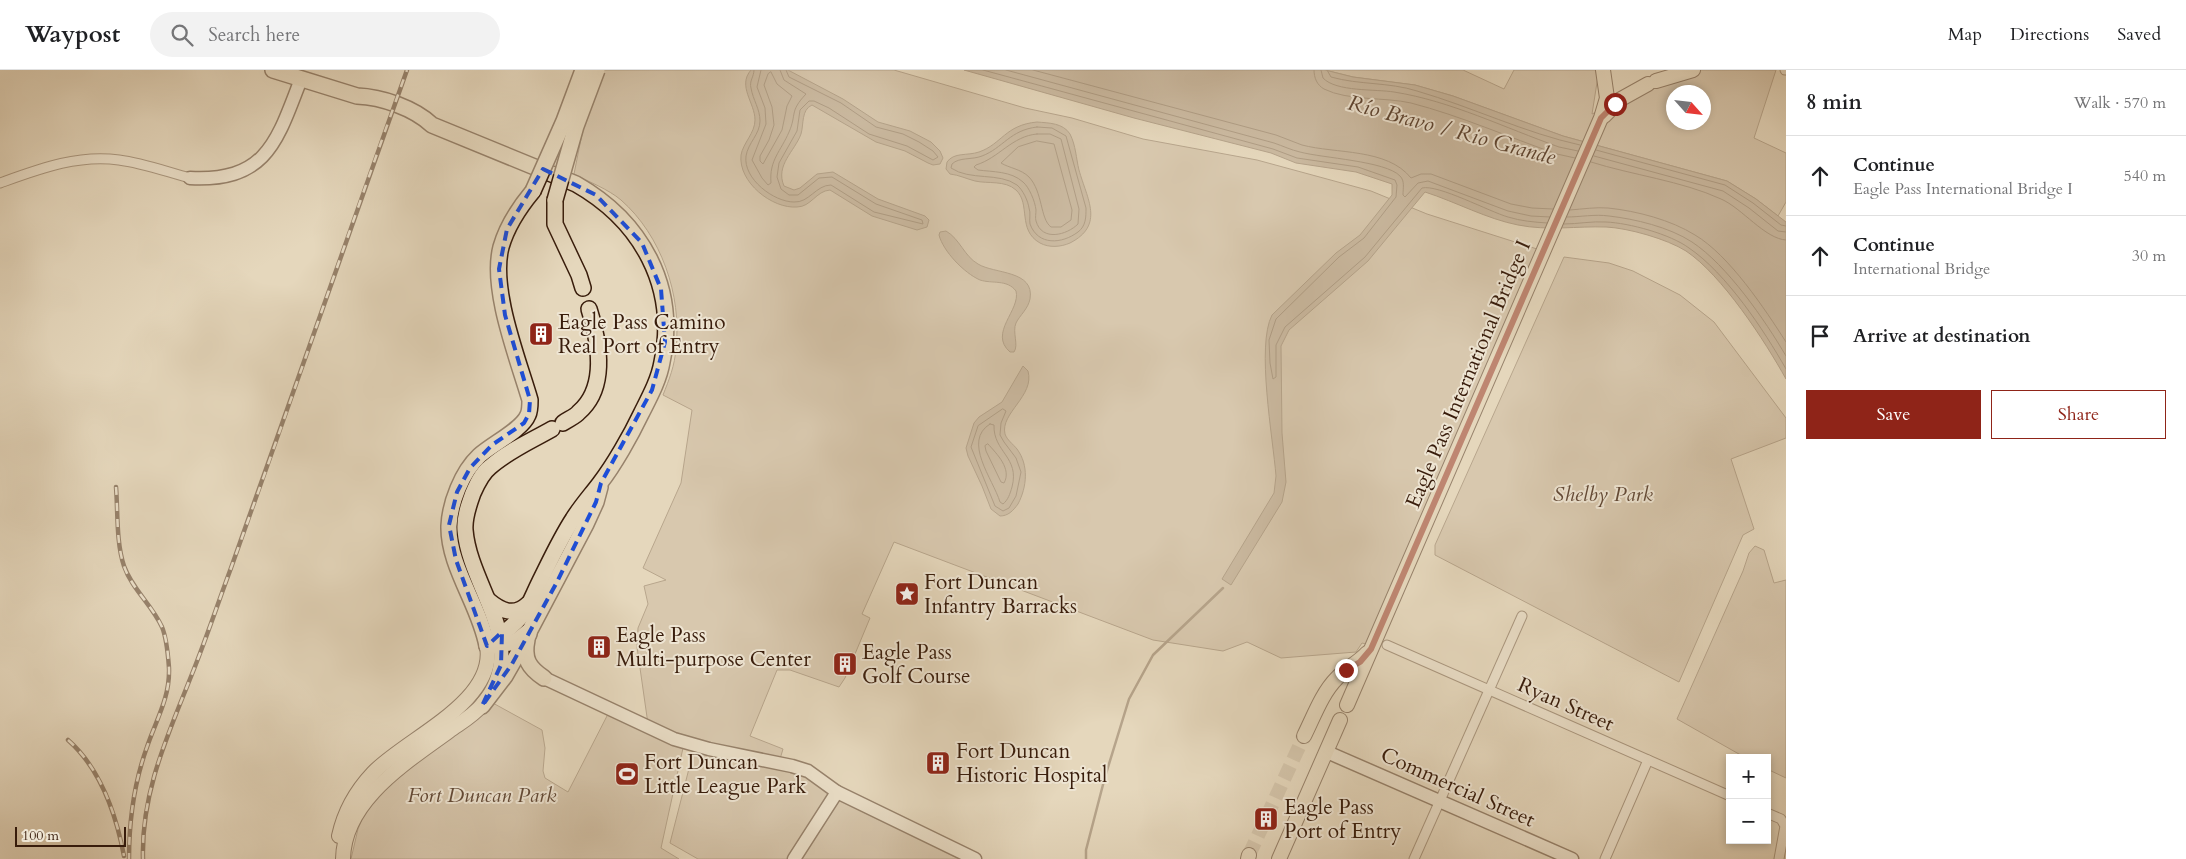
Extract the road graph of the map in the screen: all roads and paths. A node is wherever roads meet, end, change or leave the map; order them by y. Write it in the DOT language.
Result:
graph roads {
  1 [pos="273,70"];
  2 [pos="583,70"];
  3 [pos="597,70"];
  4 [pos="1603,70"];
  5 [pos="1693,70"];
  6 [pos="301,79"];
  7 [pos="1601,118"];
  8 [pos="190,178"];
  9 [pos="0,183"];
  10 [pos="583,288"];
  11 [pos="589,309"];
  12 [pos="476,472"];
  13 [pos="600,483"];
  14 [pos="488,600"];
  15 [pos="531,601"];
  16 [pos="1522,616"];
  17 [pos="531,631"];
  18 [pos="496,642"];
  19 [pos="1387,645"];
  20 [pos="1372,648"];
  21 [pos="544,678"];
  22 [pos="499,684"];
  23 [pos="1489,688"];
  24 [pos="482,706"];
  25 [pos="1347,706"];
  26 [pos="1340,720"];
  27 [pos="1304,736"];
  28 [pos="1327,752"];
  29 [pos="1648,760"];
  30 [pos="837,792"];
  31 [pos="1726,794"];
  32 [pos="1440,800"];
  33 [pos="1771,815"];
  34 [pos="338,859"];
  35 [pos="343,859"];
  36 [pos="794,859"];
  37 [pos="975,859"];
  38 [pos="1279,859"];
  39 [pos="1414,859"];
  40 [pos="1572,859"];
  41 [pos="1605,859"];
  42 [pos="1779,859"];
  1 -- 6 [label="highway"];
  2 -- 12 [label="highway, bridge"];
  3 -- 10 [label="highway, bridge"];
  4 -- 7 [label="main road"];
  5 -- 7 [label="main road"];
  6 -- 8 [label="street"];
  6 -- 13 [label="highway"];
  7 -- 20 [label="main road, Eagle Pass International Bridge I"];
  8 -- 9 [label="street"];
  11 -- 12 [label="highway"];
  12 -- 14 [label="highway"];
  12 -- 18 [label="highway"];
  13 -- 15 [label="highway"];
  13 -- 17 [label="highway"];
  14 -- 15 [label="highway"];
  14 -- 18 [label="highway"];
  15 -- 18 [label="highway"];
  16 -- 23 [label="street"];
  17 -- 18 [label="highway"];
  17 -- 21 [label="highway"];
  17 -- 22 [label="highway"];
  18 -- 24 [label="main road"];
  18 -- 34 [label="main road"];
  19 -- 23 [label="street, Ryan Street"];
  20 -- 25 [label="main road, Eagle Pass International Bridge I"];
  20 -- 27 [label="main road"];
  21 -- 22 [label="highway"];
  21 -- 30 [label="street"];
  22 -- 24 [label="highway"];
  23 -- 29 [label="street, Ryan Street"];
  23 -- 32 [label="street"];
  24 -- 35 [label="main road"];
  26 -- 28 [label="main road"];
  28 -- 32 [label="street, Commercial Street"];
  28 -- 38 [label="main road"];
  29 -- 31 [label="street, Ryan Street"];
  29 -- 41 [label="street"];
  30 -- 36 [label="street"];
  30 -- 37 [label="street"];
  32 -- 39 [label="street"];
  32 -- 40 [label="street, Commercial Street"];
  33 -- 42 [label="street"];
}
